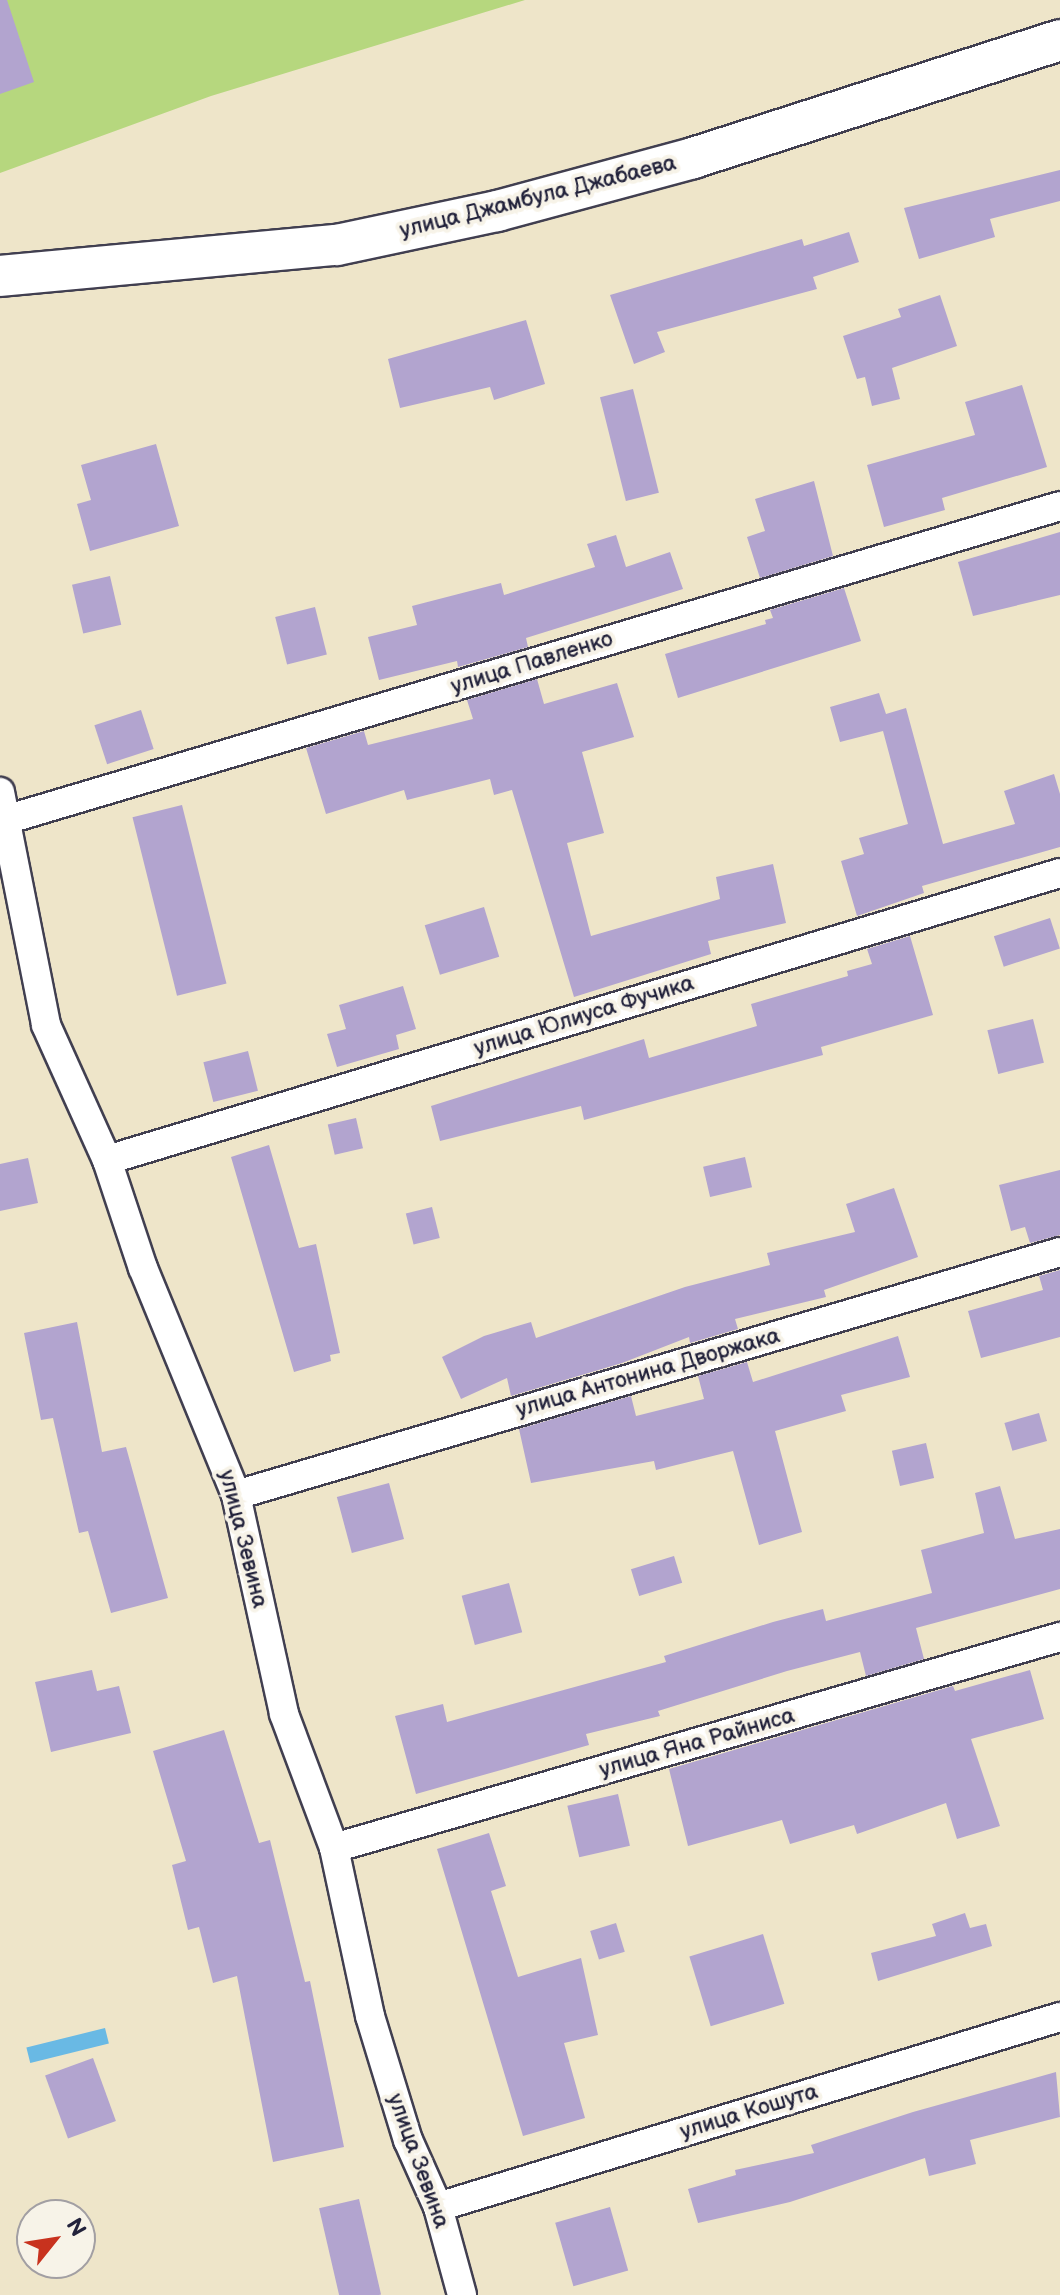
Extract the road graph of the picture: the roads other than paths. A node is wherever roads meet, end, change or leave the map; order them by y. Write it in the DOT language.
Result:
graph roads {
  1 [pos="1060,40"];
  2 [pos="0,276"];
  3 [pos="1060,506"];
  4 [pos="0,792"];
  5 [pos="5,820"];
  6 [pos="1060,873"];
  7 [pos="107,1160"];
  8 [pos="1060,1252"];
  9 [pos="236,1495"];
  10 [pos="1060,1637"];
  11 [pos="334,1848"];
  12 [pos="1060,2017"];
  13 [pos="438,2207"];
  14 [pos="462,2295"];
  1 -- 2 [label="main road, улица Джамбула Джабаева"];
  3 -- 5 [label="street, улица Павленко"];
  4 -- 5 [label="street, улица Зевина"];
  5 -- 7 [label="street, улица Зевина"];
  6 -- 7 [label="street, улица Юлиуса Фучика"];
  7 -- 9 [label="street, улица Зевина"];
  8 -- 9 [label="street, улица Антонина Дворжака"];
  9 -- 11 [label="street, улица Зевина"];
  10 -- 11 [label="street, улица Яна Райниса"];
  11 -- 13 [label="street, улица Зевина"];
  12 -- 13 [label="street, улица Кошута"];
  13 -- 14 [label="street, улица Зевина"];
}
